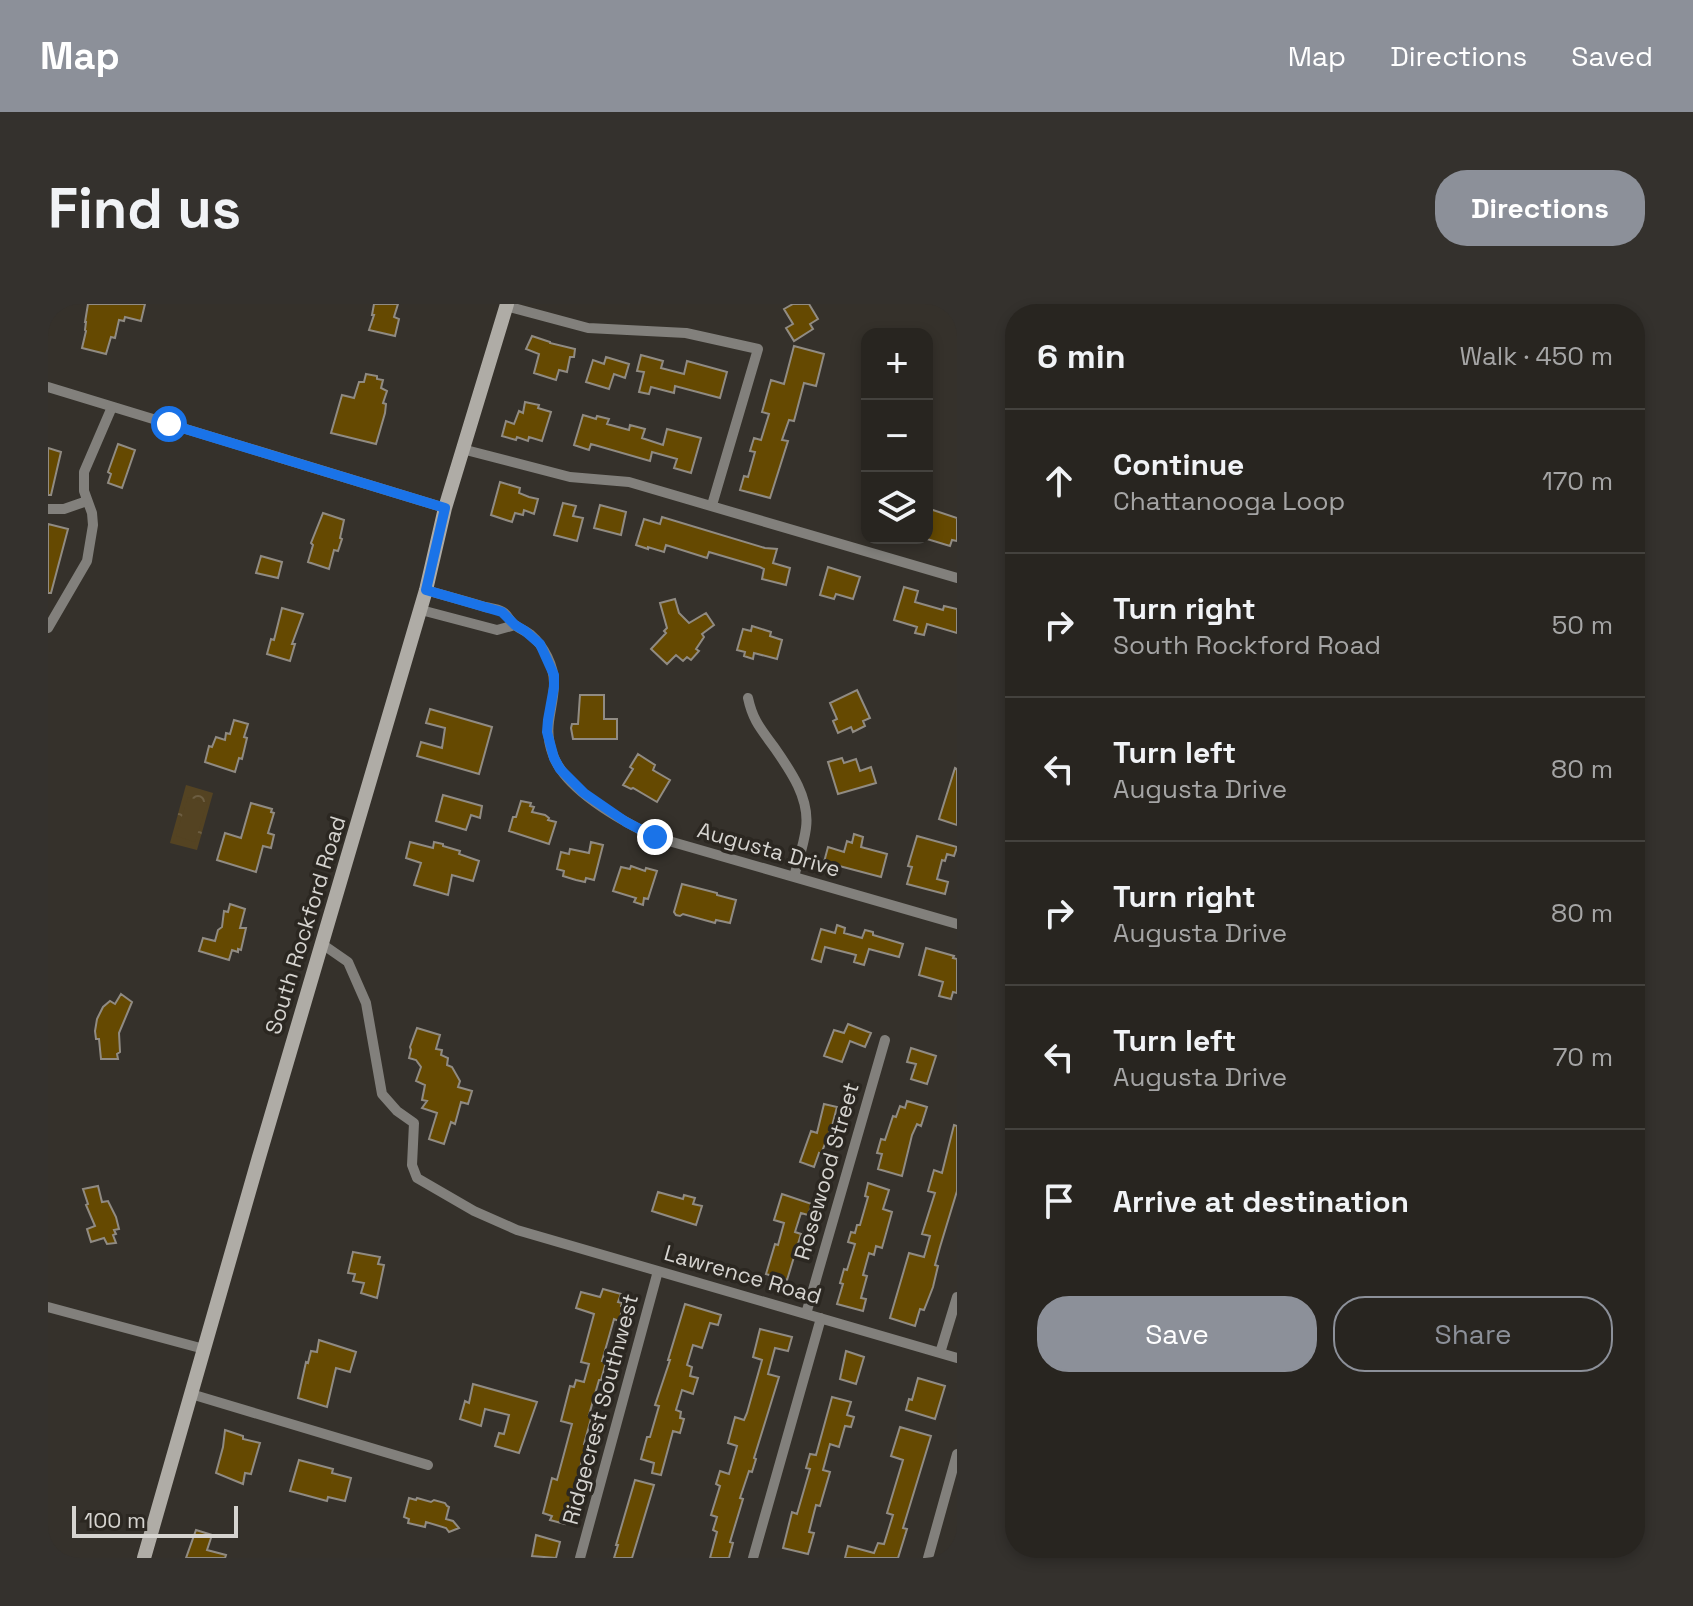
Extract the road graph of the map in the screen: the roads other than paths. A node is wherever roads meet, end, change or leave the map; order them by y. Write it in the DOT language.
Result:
graph roads {
  1 [pos="507,305"];
  2 [pos="48,387"];
  3 [pos="112,407"];
  4 [pos="462,449"];
  5 [pos="87,501"];
  6 [pos="712,505"];
  7 [pos="445,508"];
  8 [pos="48,509"];
  9 [pos="957,578"];
  10 [pos="426,590"];
  11 [pos="421,610"];
  12 [pos="515,625"];
  13 [pos="48,628"];
  14 [pos="748,698"];
  15 [pos="794,877"];
  16 [pos="957,924"];
  17 [pos="322,944"];
  18 [pos="885,1040"];
  19 [pos="658,1271"];
  20 [pos="957,1297"];
  21 [pos="48,1307"];
  22 [pos="806,1314"];
  23 [pos="821,1318"];
  24 [pos="204,1349"];
  25 [pos="940,1353"];
  26 [pos="957,1358"];
  27 [pos="191,1394"];
  28 [pos="957,1454"];
  29 [pos="428,1465"];
  30 [pos="144,1558"];
  31 [pos="580,1558"];
  32 [pos="753,1558"];
  33 [pos="928,1558"];
  1 -- 4 [label="street, South Rockford Road"];
  1 -- 6 [label="street"];
  2 -- 3 [label="street"];
  3 -- 5 [label="street"];
  3 -- 7 [label="street"];
  4 -- 6 [label="street"];
  4 -- 7 [label="street, South Rockford Road"];
  5 -- 8 [label="street"];
  5 -- 13 [label="street"];
  6 -- 9 [label="street"];
  7 -- 10 [label="street, South Rockford Road"];
  10 -- 11 [label="street, South Rockford Road"];
  10 -- 12 [label="street, Augusta Drive"];
  11 -- 12 [label="street"];
  11 -- 17 [label="street, South Rockford Road"];
  12 -- 15 [label="street, Augusta Drive"];
  14 -- 15 [label="street"];
  15 -- 16 [label="street, Augusta Drive"];
  17 -- 19 [label="street, Lawrence Road"];
  17 -- 24 [label="street, South Rockford Road"];
  18 -- 22 [label="street, Rosewood Street"];
  19 -- 22 [label="street, Lawrence Road"];
  19 -- 31 [label="street, Ridgecrest Southwest"];
  20 -- 25 [label="street"];
  21 -- 24 [label="street"];
  22 -- 23 [label="street, Lawrence Road"];
  23 -- 25 [label="street, Lawrence Road"];
  23 -- 32 [label="street"];
  24 -- 27 [label="street, South Rockford Road"];
  25 -- 26 [label="street, Lawrence Road"];
  27 -- 29 [label="street"];
  27 -- 30 [label="street, South Rockford Road"];
  28 -- 33 [label="street"];
}
